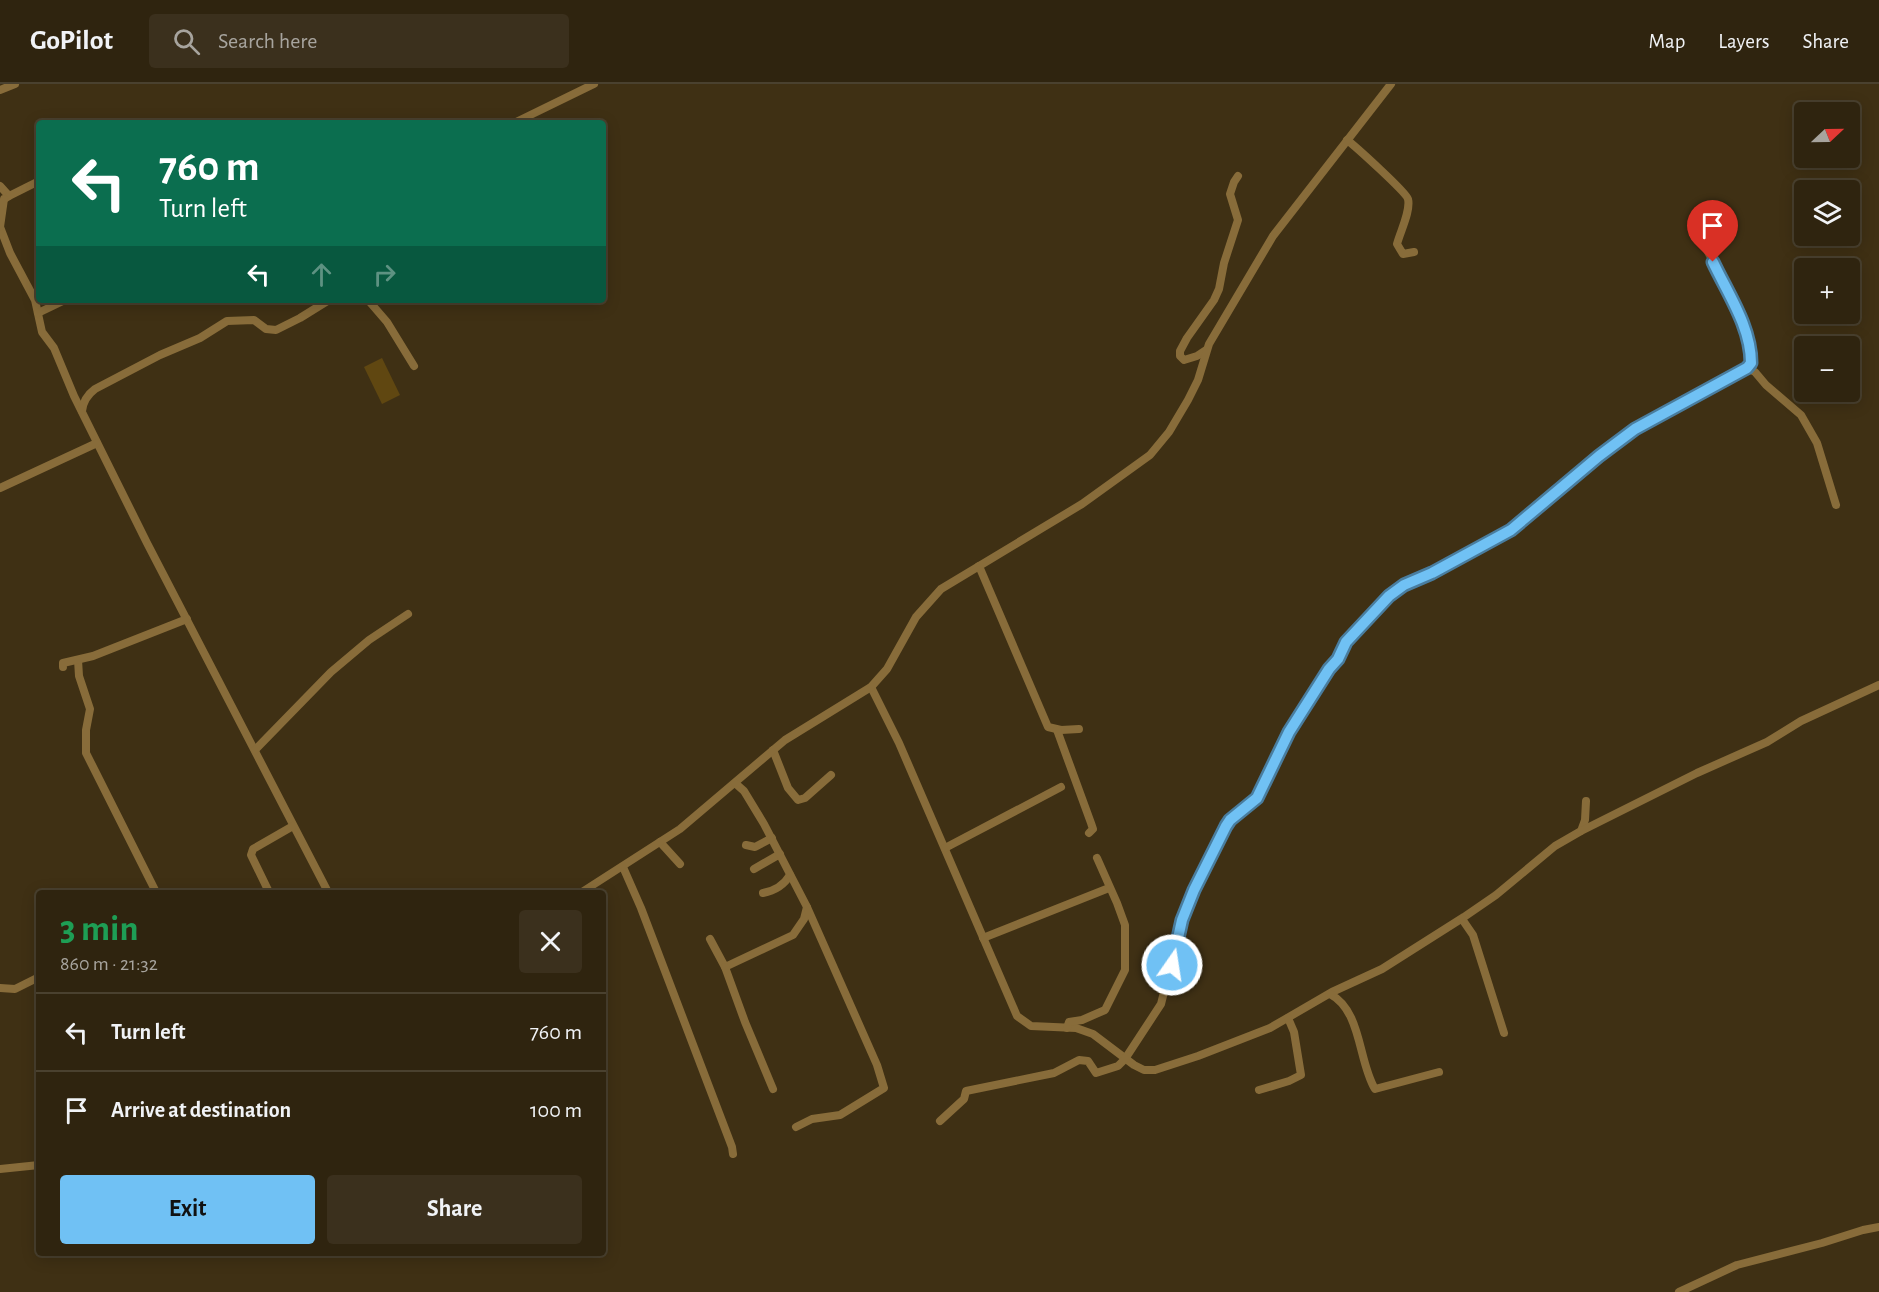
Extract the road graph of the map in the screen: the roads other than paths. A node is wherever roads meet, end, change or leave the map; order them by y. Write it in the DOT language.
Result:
graph roads {
  1 [pos="15,84"];
  2 [pos="594,84"];
  3 [pos="1391,84"];
  4 [pos="0,90"];
  5 [pos="520,120"];
  6 [pos="1347,140"];
  7 [pos="1238,176"];
  8 [pos="36,183"];
  9 [pos="0,186"];
  10 [pos="4,199"];
  11 [pos="0,227"];
  12 [pos="1703,242"];
  13 [pos="1414,252"];
  14 [pos="59,303"];
  15 [pos="324,303"];
  16 [pos="371,303"];
  17 [pos="38,313"];
  18 [pos="1206,350"];
  19 [pos="414,366"];
  20 [pos="1747,368"];
  21 [pos="82,411"];
  22 [pos="98,443"];
  23 [pos="0,488"];
  24 [pos="1836,506"];
  25 [pos="978,566"];
  26 [pos="408,614"];
  27 [pos="187,619"];
  28 [pos="78,660"];
  29 [pos="63,667"];
  30 [pos="1879,685"];
  31 [pos="871,687"];
  32 [pos="1079,729"];
  33 [pos="1058,730"];
  34 [pos="255,750"];
  35 [pos="773,750"];
  36 [pos="831,775"];
  37 [pos="735,783"];
  38 [pos="1061,787"];
  39 [pos="1586,801"];
  40 [pos="293,826"];
  41 [pos="1581,831"];
  42 [pos="1089,834"];
  43 [pos="772,838"];
  44 [pos="660,842"];
  45 [pos="746,845"];
  46 [pos="945,848"];
  47 [pos="780,854"];
  48 [pos="1097,858"];
  49 [pos="680,864"];
  50 [pos="623,867"];
  51 [pos="754,869"];
  52 [pos="790,875"];
  53 [pos="1109,888"];
  54 [pos="155,890"];
  55 [pos="268,890"];
  56 [pos="327,890"];
  57 [pos="585,890"];
  58 [pos="763,893"];
  59 [pos="807,907"];
  60 [pos="1462,919"];
  61 [pos="983,938"];
  62 [pos="710,939"];
  63 [pos="724,967"];
  64 [pos="36,978"];
  65 [pos="0,988"];
  66 [pos="1330,994"];
  67 [pos="1288,1018"];
  68 [pos="1067,1028"];
  69 [pos="1504,1033"];
  70 [pos="1125,1059"];
  71 [pos="1439,1072"];
  72 [pos="773,1089"];
  73 [pos="1259,1090"];
  74 [pos="940,1121"];
  75 [pos="796,1127"];
  76 [pos="733,1154"];
  77 [pos="36,1165"];
  78 [pos="0,1170"];
  79 [pos="1879,1227"];
  80 [pos="1679,1292"];
  1 -- 4 [label="street"];
  2 -- 5 [label="street"];
  3 -- 6 [label="street"];
  6 -- 13 [label="street"];
  6 -- 18 [label="street"];
  7 -- 18 [label="street"];
  8 -- 10 [label="street"];
  9 -- 10 [label="street"];
  10 -- 11 [label="street"];
  11 -- 17 [label="street"];
  12 -- 20 [label="street"];
  14 -- 17 [label="street"];
  15 -- 21 [label="street"];
  16 -- 19 [label="street"];
  17 -- 21 [label="street"];
  18 -- 25 [label="street"];
  20 -- 24 [label="street"];
  20 -- 70 [label="street"];
  21 -- 22 [label="street"];
  22 -- 23 [label="street"];
  22 -- 27 [label="street"];
  25 -- 31 [label="street"];
  25 -- 33 [label="street"];
  26 -- 34 [label="street"];
  27 -- 28 [label="street"];
  27 -- 34 [label="street"];
  28 -- 29 [label="street"];
  28 -- 54 [label="street"];
  30 -- 41 [label="street"];
  31 -- 35 [label="street"];
  31 -- 46 [label="street"];
  32 -- 33 [label="street"];
  33 -- 42 [label="street"];
  34 -- 40 [label="street"];
  35 -- 36 [label="street"];
  35 -- 37 [label="street"];
  37 -- 43 [label="street"];
  37 -- 44 [label="street"];
  38 -- 46 [label="street"];
  39 -- 41 [label="street"];
  40 -- 55 [label="street"];
  40 -- 56 [label="street"];
  41 -- 60 [label="street"];
  43 -- 45 [label="street"];
  43 -- 47 [label="street"];
  44 -- 49 [label="street"];
  44 -- 50 [label="street"];
  46 -- 61 [label="street"];
  47 -- 51 [label="street"];
  47 -- 52 [label="street"];
  48 -- 53 [label="street"];
  50 -- 57 [label="street"];
  50 -- 76 [label="street"];
  52 -- 58 [label="street"];
  52 -- 59 [label="street"];
  53 -- 61 [label="street"];
  53 -- 68 [label="street"];
  59 -- 63 [label="street"];
  59 -- 75 [label="street"];
  60 -- 66 [label="street"];
  60 -- 69 [label="street"];
  61 -- 68 [label="street"];
  62 -- 63 [label="street"];
  63 -- 72 [label="street"];
  64 -- 65 [label="street"];
  66 -- 67 [label="street"];
  66 -- 71 [label="street"];
  67 -- 70 [label="street"];
  67 -- 73 [label="street"];
  68 -- 70 [label="street"];
  70 -- 74 [label="street"];
  77 -- 78 [label="street"];
  79 -- 80 [label="street"];
}
